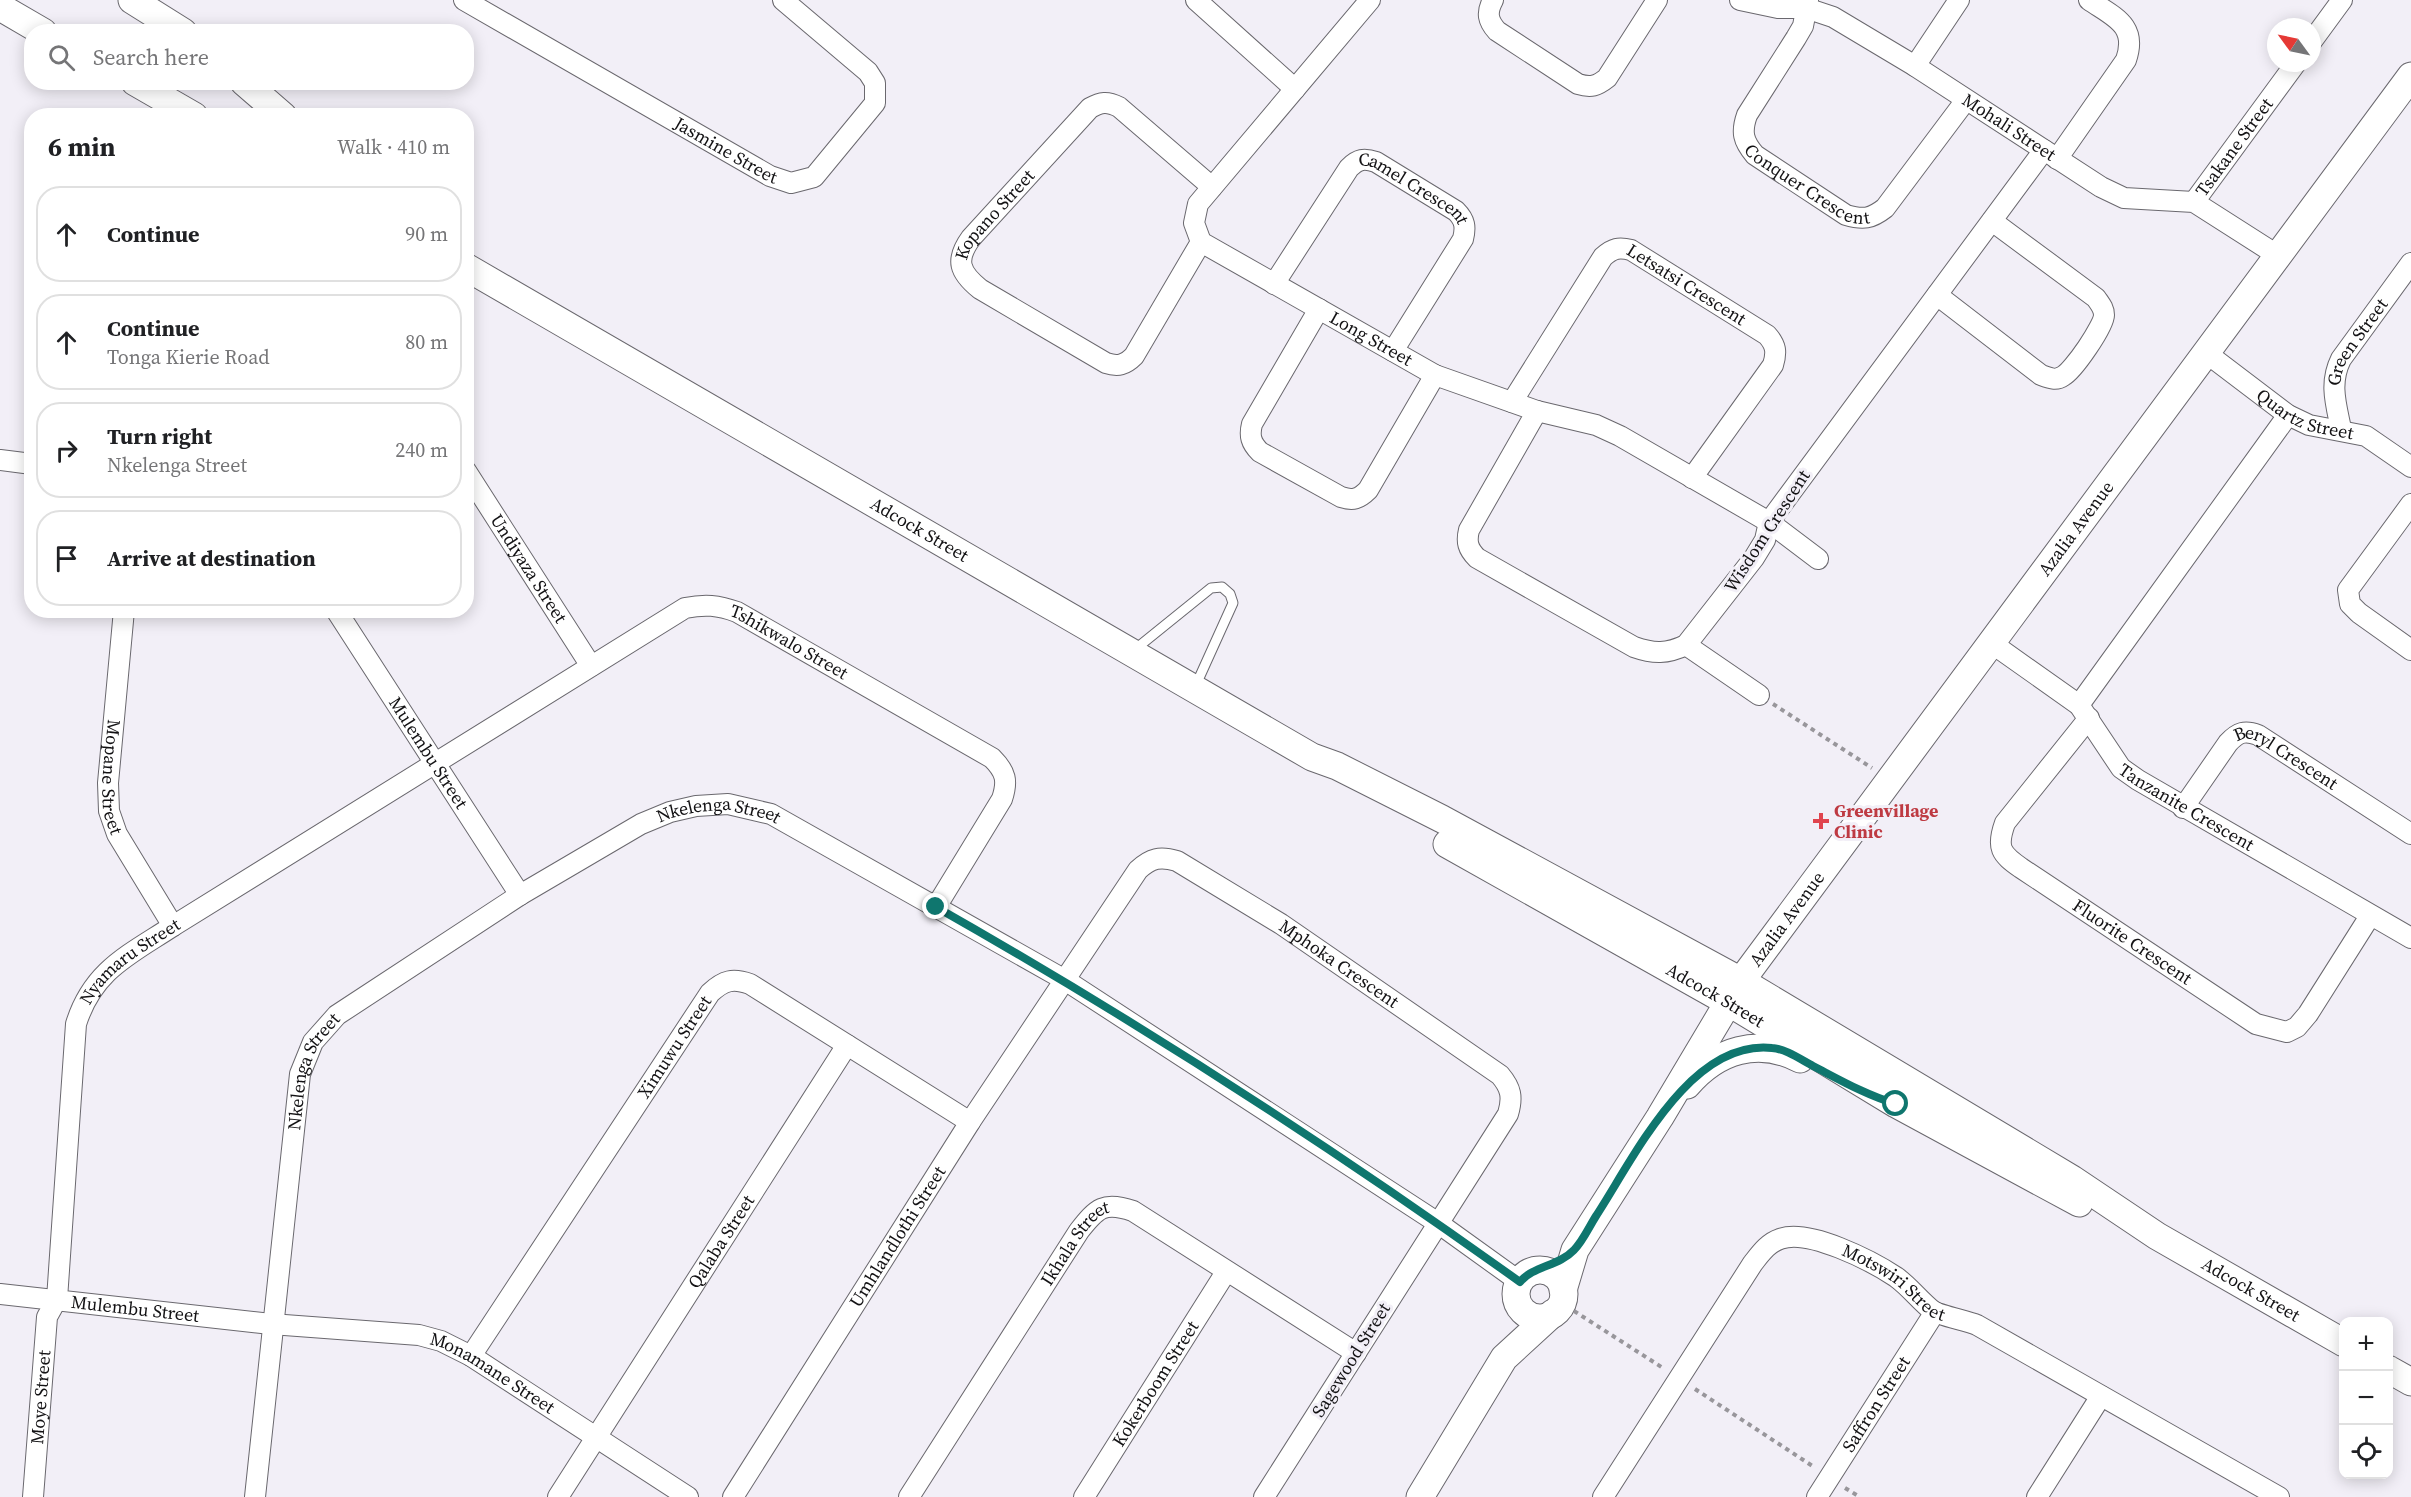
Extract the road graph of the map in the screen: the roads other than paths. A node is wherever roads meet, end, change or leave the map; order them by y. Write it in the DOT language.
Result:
graph roads {
  1 [pos="132,0"];
  2 [pos="464,0"];
  3 [pos="783,0"];
  4 [pos="1196,0"];
  5 [pos="1371,0"];
  6 [pos="1493,0"];
  7 [pos="1657,0"];
  8 [pos="1740,0"];
  9 [pos="1959,0"];
  10 [pos="2088,0"];
  11 [pos="2342,0"];
  12 [pos="1807,4"];
  13 [pos="0,8"];
  14 [pos="29,24"];
  15 [pos="170,24"];
  16 [pos="2321,29"];
  17 [pos="1915,66"];
  18 [pos="2289,72"];
  19 [pos="2411,76"];
  20 [pos="1295,89"];
  21 [pos="149,90"];
  22 [pos="253,90"];
  23 [pos="1966,100"];
  24 [pos="180,108"];
  25 [pos="274,108"];
  26 [pos="2051,155"];
  27 [pos="1212,187"];
  28 [pos="2194,202"];
  29 [pos="1992,221"];
  30 [pos="1201,242"];
  31 [pos="2277,255"];
  32 [pos="474,262"];
  33 [pos="2411,263"];
  34 [pos="474,271"];
  35 [pos="1274,284"];
  36 [pos="1936,295"];
  37 [pos="528,301"];
  38 [pos="1319,309"];
  39 [pos="1393,351"];
  40 [pos="2205,352"];
  41 [pos="1435,375"];
  42 [pos="1512,402"];
  43 [pos="1537,411"];
  44 [pos="2288,415"];
  45 [pos="2341,429"];
  46 [pos="0,460"];
  47 [pos="24,463"];
  48 [pos="2411,467"];
  49 [pos="1692,478"];
  50 [pos="474,483"];
  51 [pos="2411,504"];
  52 [pos="1769,522"];
  53 [pos="1818,559"];
  54 [pos="123,618"];
  55 [pos="341,618"];
  56 [pos="1990,642"];
  57 [pos="1686,645"];
  58 [pos="2411,650"];
  59 [pos="1132,652"];
  60 [pos="591,666"];
  61 [pos="1194,688"];
  62 [pos="1759,695"];
  63 [pos="2084,711"];
  64 [pos="435,764"];
  65 [pos="2183,808"];
  66 [pos="2411,834"];
  67 [pos="520,895"];
  68 [pos="936,907"];
  69 [pos="2370,916"];
  70 [pos="173,926"];
  71 [pos="2411,938"];
  72 [pos="1065,980"];
  73 [pos="1734,991"];
  74 [pos="847,1044"];
  75 [pos="1896,1104"];
  76 [pos="1660,1117"];
  77 [pos="970,1122"];
  78 [pos="1438,1224"];
  79 [pos="2157,1236"];
  80 [pos="1575,1250"];
  81 [pos="1226,1272"];
  82 [pos="1525,1282"];
  83 [pos="0,1294"];
  84 [pos="57,1299"];
  85 [pos="1560,1302"];
  86 [pos="1935,1312"];
  87 [pos="271,1324"];
  88 [pos="2339,1341"];
  89 [pos="1356,1353"];
  90 [pos="471,1356"];
  91 [pos="1504,1358"];
  92 [pos="2392,1371"];
  93 [pos="2411,1382"];
  94 [pos="2101,1396"];
  95 [pos="595,1439"];
  96 [pos="33,1497"];
  97 [pos="255,1497"];
  98 [pos="558,1497"];
  99 [pos="688,1497"];
  100 [pos="733,1497"];
  101 [pos="909,1497"];
  102 [pos="1084,1497"];
  103 [pos="1264,1497"];
  104 [pos="1419,1497"];
  105 [pos="1603,1497"];
  106 [pos="1817,1497"];
  107 [pos="2037,1497"];
  108 [pos="2278,1497"];
  1 -- 15 [label="main road"];
  2 -- 3 [label="street, Jasmine Street"];
  4 -- 20 [label="street"];
  5 -- 20 [label="street"];
  6 -- 7 [label="street"];
  8 -- 12 [label="street, Mohali Street"];
  9 -- 17 [label="street"];
  10 -- 26 [label="street, Wisdom Crescent"];
  11 -- 16 [label="street"];
  12 -- 17 [label="street, Mohali Street"];
  12 -- 23 [label="street, Conquer Crescent"];
  13 -- 14 [label="main road"];
  17 -- 23 [label="street, Mohali Street"];
  18 -- 28 [label="street, Tsakane Street"];
  19 -- 31 [label="main road, Azalia Avenue"];
  20 -- 27 [label="street"];
  21 -- 24 [label="main road"];
  22 -- 25 [label="main road"];
  23 -- 26 [label="street, Mohali Street"];
  26 -- 28 [label="street, Mohali Street"];
  26 -- 29 [label="street, Wisdom Crescent"];
  27 -- 30 [label="street"];
  27 -- 30 [label="street, Kopano Street"];
  28 -- 31 [label="street, Mohali Street"];
  29 -- 36 [label="street, Wisdom Crescent"];
  29 -- 36 [label="street"];
  30 -- 35 [label="street, Long Street"];
  31 -- 40 [label="main road, Azalia Avenue"];
  32 -- 37 [label="main road, Adcock Street"];
  33 -- 45 [label="street, Green Street"];
  34 -- 37 [label="main road, Adcock Street"];
  35 -- 38 [label="street, Long Street"];
  35 -- 39 [label="street, Camel Crescent"];
  36 -- 52 [label="street, Wisdom Crescent"];
  37 -- 59 [label="main road, Adcock Street"];
  38 -- 39 [label="street, Long Street"];
  38 -- 41 [label="street"];
  39 -- 41 [label="street, Long Street"];
  40 -- 44 [label="street, Quartz Street"];
  40 -- 56 [label="main road, Azalia Avenue"];
  41 -- 42 [label="street, Long Street"];
  42 -- 43 [label="street, Long Street"];
  42 -- 49 [label="street, Letsatsi Crescent"];
  43 -- 49 [label="street, Long Street"];
  43 -- 57 [label="street"];
  44 -- 45 [label="street, Quartz Street"];
  44 -- 63 [label="street, Fluorite Crescent"];
  45 -- 48 [label="street, Quartz Street"];
  46 -- 47 [label="street"];
  49 -- 52 [label="street, Long Street"];
  50 -- 60 [label="street, Undiyaza Street"];
  51 -- 58 [label="street"];
  52 -- 53 [label="street, Long Street"];
  52 -- 57 [label="street, Wisdom Crescent"];
  54 -- 70 [label="street, Mopane Street"];
  55 -- 64 [label="street, Mulembu Street"];
  56 -- 63 [label="street, Tanzanite Crescent"];
  56 -- 73 [label="main road, Azalia Avenue"];
  57 -- 62 [label="street"];
  59 -- 61 [label="main road, Adcock Street"];
  59 -- 61 [label="lane"];
  60 -- 64 [label="street, Tshikwalo Street"];
  60 -- 68 [label="street, Tshikwalo Street"];
  61 -- 73 [label="main road, Adcock Street"];
  63 -- 65 [label="street, Tanzanite Crescent"];
  63 -- 69 [label="street, Fluorite Crescent"];
  64 -- 67 [label="street, Mulembu Street"];
  64 -- 70 [label="street, Nyamaru Street"];
  65 -- 66 [label="street, Beryl Crescent"];
  65 -- 69 [label="street, Tanzanite Crescent"];
  67 -- 68 [label="street, Nkelenga Street"];
  67 -- 87 [label="street, Nkelenga Street"];
  68 -- 72 [label="street, Nkelenga Street"];
  69 -- 71 [label="street, Tanzanite Crescent"];
  70 -- 84 [label="street, Nyamaru Street"];
  72 -- 77 [label="street, Umhlandlothi Street"];
  72 -- 78 [label="street, Nkelenga Street"];
  72 -- 78 [label="street, Mphoka Crescent"];
  73 -- 75 [label="main road, Adcock Street"];
  73 -- 76 [label="main road, Azalia Avenue"];
  73 -- 79 [label="main road, Adcock Street"];
  74 -- 77 [label="street, Ximuwu Street"];
  74 -- 90 [label="street, Ximuwu Street"];
  74 -- 95 [label="street, Qalaba Street"];
  75 -- 76 [label="main road"];
  75 -- 79 [label="main road, Adcock Street"];
  76 -- 80 [label="main road"];
  77 -- 100 [label="street, Umhlandlothi Street"];
  78 -- 82 [label="street, Nkelenga Street"];
  78 -- 89 [label="street, Sagewood Street"];
  79 -- 88 [label="main road, Adcock Street"];
  80 -- 82 [label="main road"];
  80 -- 85 [label="main road"];
  81 -- 89 [label="street, Ikhala Street"];
  81 -- 101 [label="street, Ikhala Street"];
  81 -- 102 [label="street, Kokerboom Street"];
  82 -- 85 [label="main road"];
  82 -- 85 [label="main road"];
  82 -- 91 [label="main road"];
  83 -- 84 [label="street, Mulembu Street"];
  84 -- 87 [label="street, Mulembu Street"];
  84 -- 96 [label="street, Moye Street"];
  85 -- 91 [label="main road"];
  86 -- 94 [label="street, Motswiri Street"];
  86 -- 105 [label="street, Motswiri Street"];
  86 -- 106 [label="street, Saffron Street"];
  87 -- 90 [label="street, Monamane Street"];
  87 -- 97 [label="street, Nkelenga Street"];
  89 -- 103 [label="street, Sagewood Street"];
  90 -- 95 [label="street, Monamane Street"];
  91 -- 104 [label="main road"];
  92 -- 93 [label="main road"];
  94 -- 107 [label="street"];
  94 -- 108 [label="street, Motswiri Street"];
  95 -- 98 [label="street, Qalaba Street"];
  95 -- 99 [label="street, Monamane Street"];
}
